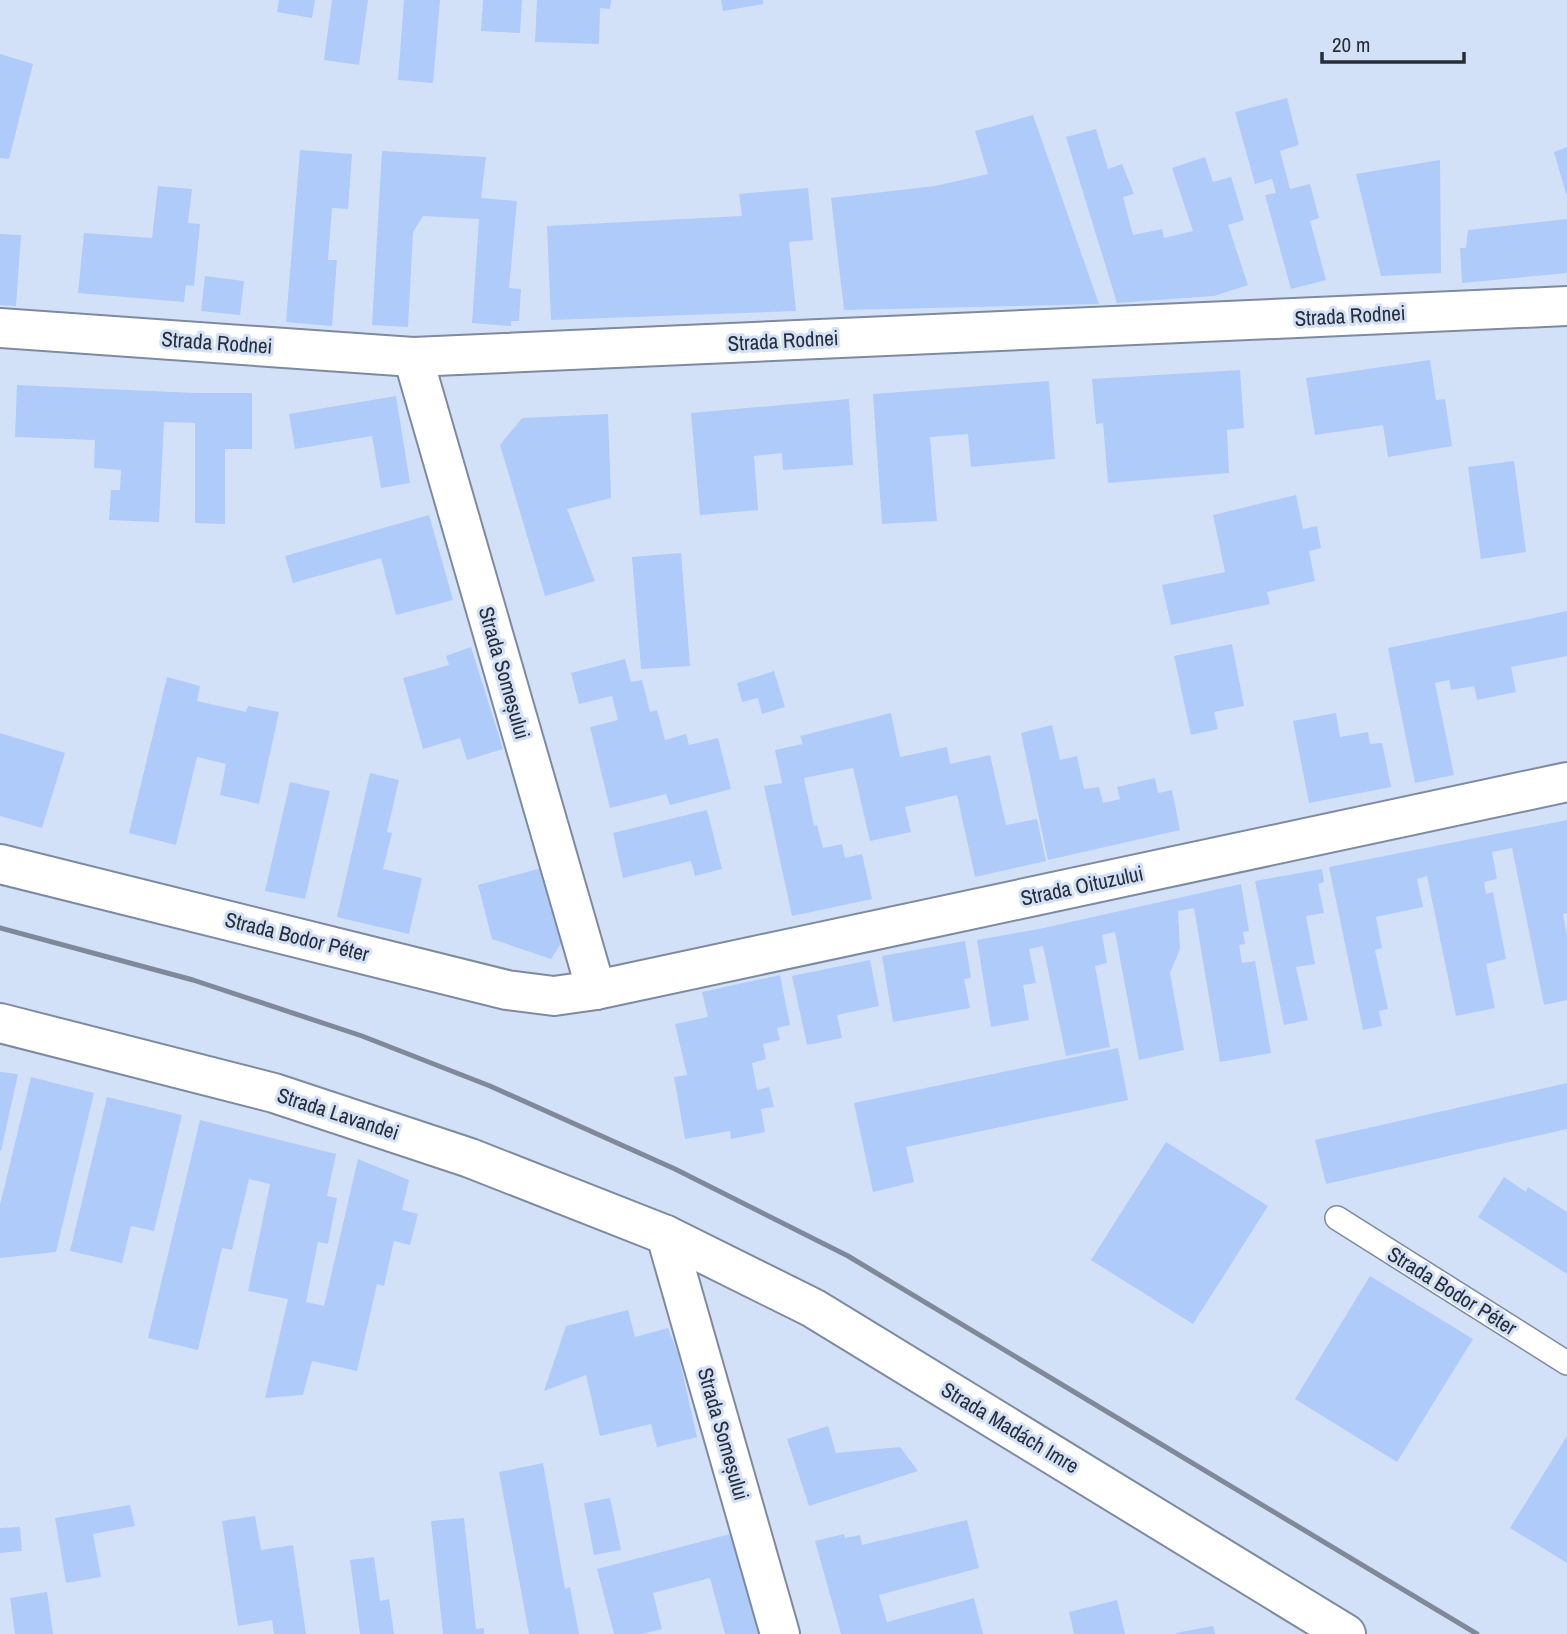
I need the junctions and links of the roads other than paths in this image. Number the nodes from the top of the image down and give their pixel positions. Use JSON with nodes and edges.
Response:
{"nodes":[{"id":1,"x":1567,"y":306,"type":"edge"},
{"id":2,"x":0,"y":328,"type":"edge"},
{"id":3,"x":413,"y":357,"type":"junction"},
{"id":4,"x":1567,"y":782,"type":"edge"},
{"id":5,"x":0,"y":864,"type":"edge"},
{"id":6,"x":596,"y":990,"type":"junction"},
{"id":7,"x":0,"y":1023,"type":"edge"},
{"id":8,"x":1337,"y":1218,"type":"dead end"},
{"id":9,"x":666,"y":1235,"type":"junction"},
{"id":10,"x":1567,"y":1363,"type":"edge"},
{"id":11,"x":780,"y":1634,"type":"edge"},
{"id":12,"x":1346,"y":1634,"type":"edge"}],
"edges":[{"from":1,"to":3,"type":"street","name":"Strada Rodnei"},
{"from":2,"to":3,"type":"street","name":"Strada Rodnei"},
{"from":3,"to":6,"type":"street","name":"Strada Someșului"},
{"from":4,"to":6,"type":"street","name":"Strada Oituzului"},
{"from":5,"to":6,"type":"street","name":"Strada Bodor Péter"},
{"from":7,"to":9,"type":"street","name":"Strada Lavandei"},
{"from":8,"to":10,"type":"lane","name":"Strada Bodor Péter"},
{"from":9,"to":11,"type":"street","name":"Strada Someșului"},
{"from":9,"to":12,"type":"street","name":"Strada Madách Imre"}]}
